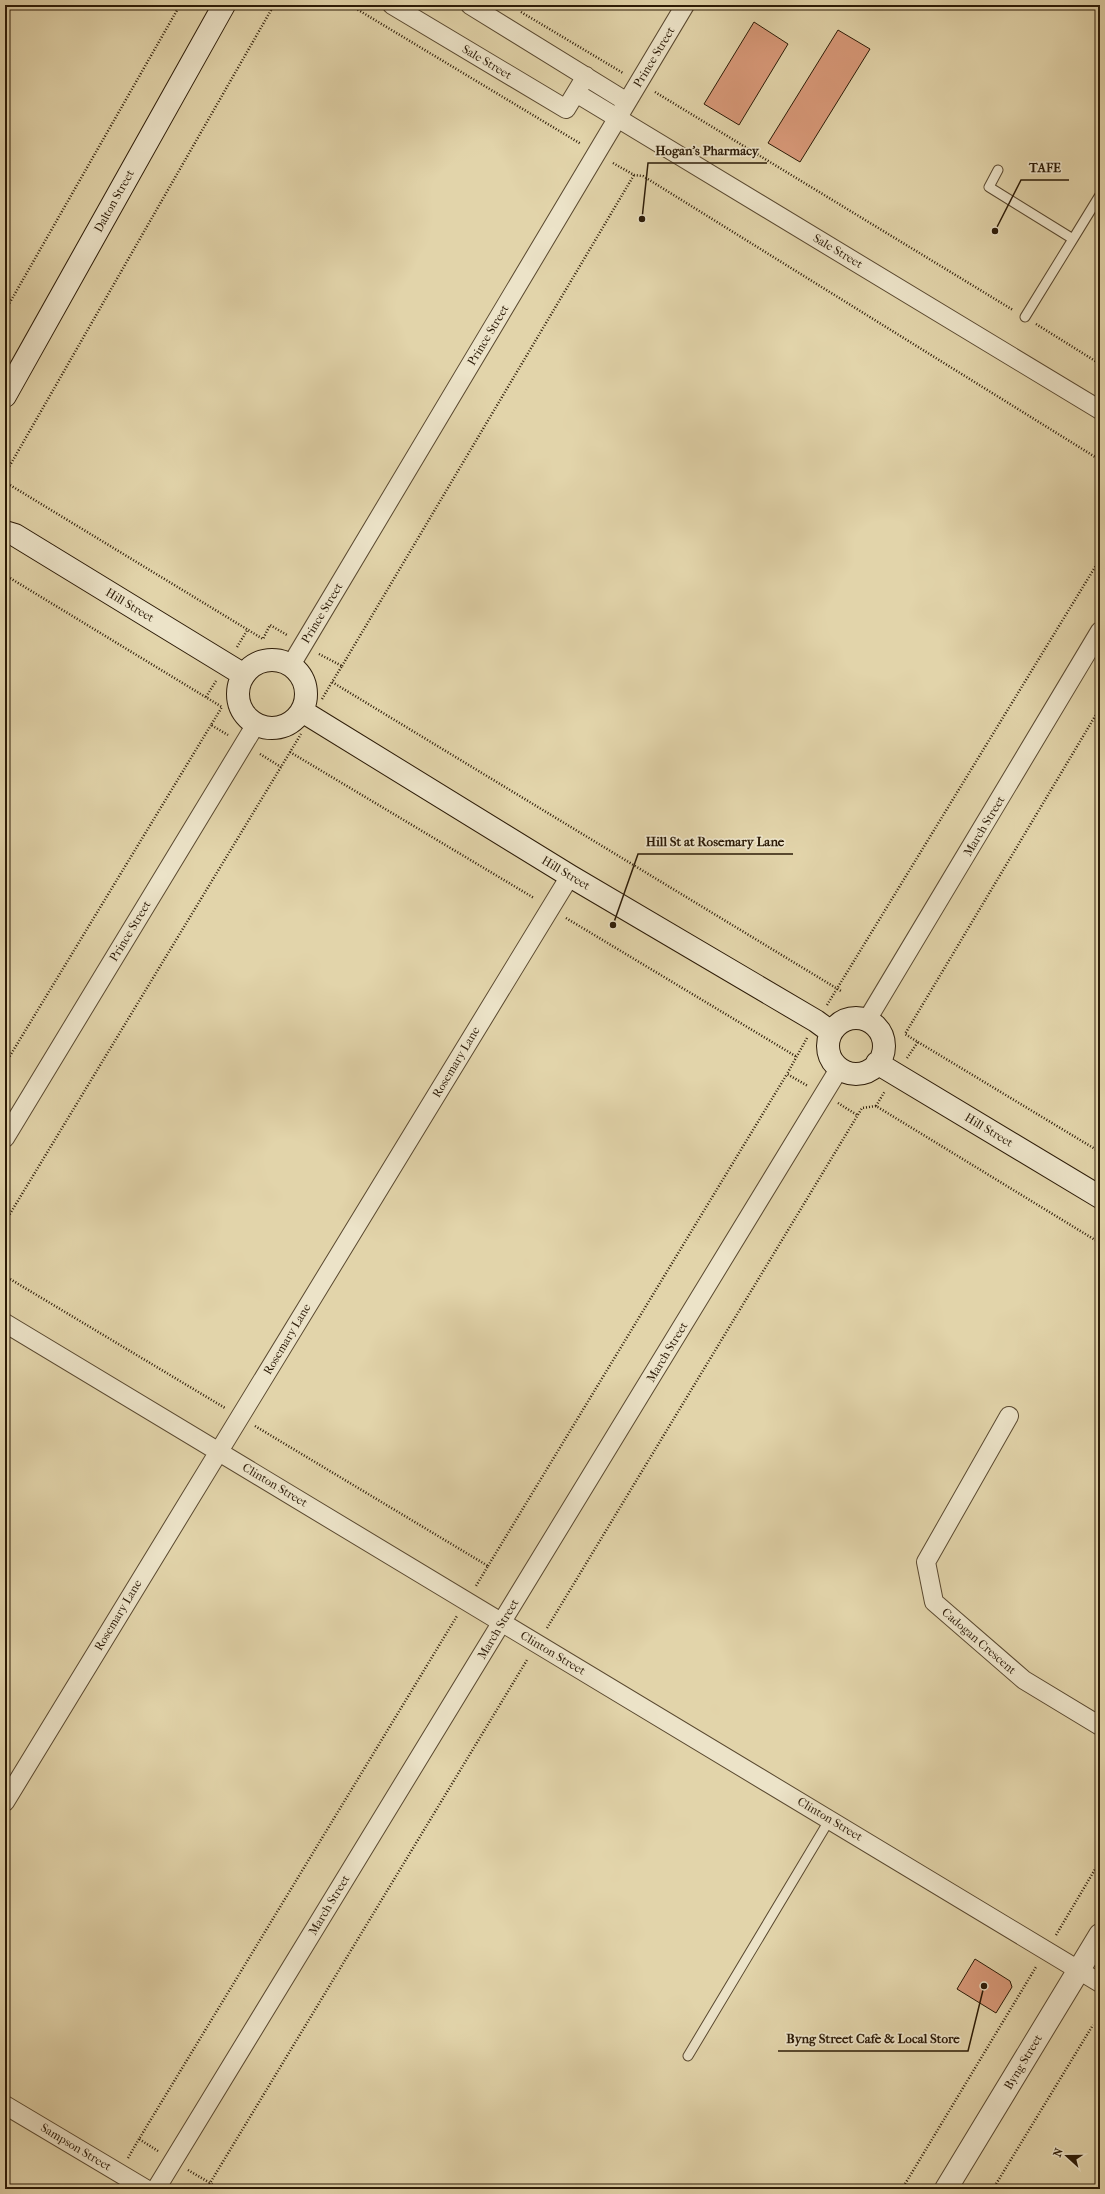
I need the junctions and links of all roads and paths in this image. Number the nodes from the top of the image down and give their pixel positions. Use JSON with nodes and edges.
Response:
{"nodes":[{"id":1,"x":180,"y":5,"type":"edge"},
{"id":2,"x":224,"y":5,"type":"edge"},
{"id":3,"x":274,"y":5,"type":"edge"},
{"id":4,"x":350,"y":5,"type":"edge"},
{"id":5,"x":392,"y":5,"type":"edge"},
{"id":6,"x":470,"y":5,"type":"edge"},
{"id":7,"x":685,"y":5,"type":"edge"},
{"id":8,"x":515,"y":9,"type":"dead end"},
{"id":9,"x":586,"y":76,"type":"junction"},
{"id":10,"x":638,"y":82,"type":"junction"},
{"id":11,"x":576,"y":93,"type":"junction"},
{"id":12,"x":627,"y":102,"type":"junction"},
{"id":13,"x":618,"y":117,"type":"junction"},
{"id":14,"x":596,"y":153,"type":"junction"},
{"id":15,"x":998,"y":170,"type":"dead end"},
{"id":16,"x":634,"y":175,"type":"junction"},
{"id":17,"x":1100,"y":195,"type":"edge"},
{"id":18,"x":1073,"y":239,"type":"junction"},
{"id":19,"x":5,"y":310,"type":"edge"},
{"id":20,"x":1025,"y":317,"type":"junction"},
{"id":21,"x":1100,"y":364,"type":"edge"},
{"id":22,"x":5,"y":396,"type":"edge"},
{"id":23,"x":1100,"y":410,"type":"edge"},
{"id":24,"x":1100,"y":460,"type":"edge"},
{"id":25,"x":5,"y":474,"type":"edge"},
{"id":26,"x":5,"y":482,"type":"edge"},
{"id":27,"x":8,"y":529,"type":"edge"},
{"id":28,"x":1100,"y":558,"type":"edge"},
{"id":29,"x":5,"y":575,"type":"edge"},
{"id":30,"x":1100,"y":631,"type":"edge"},
{"id":31,"x":303,"y":645,"type":"junction"},
{"id":32,"x":291,"y":665,"type":"junction"},
{"id":33,"x":342,"y":666,"type":"junction"},
{"id":34,"x":244,"y":674,"type":"junction"},
{"id":35,"x":332,"y":682,"type":"junction"},
{"id":36,"x":222,"y":707,"type":"dead end"},
{"id":37,"x":1100,"y":708,"type":"edge"},
{"id":38,"x":306,"y":714,"type":"junction"},
{"id":39,"x":256,"y":724,"type":"junction"},
{"id":40,"x":210,"y":725,"type":"dead end"},
{"id":41,"x":570,"y":876,"type":"junction"},
{"id":42,"x":837,"y":989,"type":"junction"},
{"id":43,"x":841,"y":991,"type":"dead end"},
{"id":44,"x":867,"y":1020,"type":"junction"},
{"id":45,"x":824,"y":1027,"type":"junction"},
{"id":46,"x":918,"y":1042,"type":"junction"},
{"id":47,"x":877,"y":1063,"type":"junction"},
{"id":48,"x":5,"y":1064,"type":"edge"},
{"id":49,"x":840,"y":1069,"type":"junction"},
{"id":50,"x":896,"y":1073,"type":"junction"},
{"id":51,"x":787,"y":1074,"type":"junction"},
{"id":52,"x":823,"y":1095,"type":"junction"},
{"id":53,"x":876,"y":1106,"type":"junction"},
{"id":54,"x":857,"y":1115,"type":"junction"},
{"id":55,"x":5,"y":1138,"type":"edge"},
{"id":56,"x":1100,"y":1152,"type":"edge"},
{"id":57,"x":1100,"y":1197,"type":"edge"},
{"id":58,"x":5,"y":1222,"type":"edge"},
{"id":59,"x":1100,"y":1243,"type":"edge"},
{"id":60,"x":5,"y":1276,"type":"edge"},
{"id":61,"x":5,"y":1323,"type":"edge"},
{"id":62,"x":239,"y":1416,"type":"junction"},
{"id":63,"x":1009,"y":1416,"type":"dead end"},
{"id":64,"x":219,"y":1450,"type":"junction"},
{"id":65,"x":488,"y":1566,"type":"junction"},
{"id":66,"x":466,"y":1601,"type":"junction"},
{"id":67,"x":502,"y":1622,"type":"junction"},
{"id":68,"x":446,"y":1635,"type":"dead end"},
{"id":69,"x":537,"y":1644,"type":"junction"},
{"id":70,"x":517,"y":1677,"type":"dead end"},
{"id":71,"x":1100,"y":1726,"type":"edge"},
{"id":72,"x":5,"y":1802,"type":"edge"},
{"id":73,"x":830,"y":1819,"type":"junction"},
{"id":74,"x":1100,"y":1861,"type":"edge"},
{"id":75,"x":1100,"y":1935,"type":"edge"},
{"id":76,"x":1047,"y":1950,"type":"junction"},
{"id":77,"x":1079,"y":1970,"type":"junction"},
{"id":78,"x":1100,"y":1983,"type":"edge"},
{"id":79,"x":1093,"y":2025,"type":"dead end"},
{"id":80,"x":688,"y":2056,"type":"dead end"},
{"id":81,"x":5,"y":2105,"type":"edge"},
{"id":82,"x":146,"y":2189,"type":"edge"},
{"id":83,"x":156,"y":2189,"type":"edge"},
{"id":84,"x":206,"y":2189,"type":"edge"},
{"id":85,"x":220,"y":2189,"type":"edge"},
{"id":86,"x":902,"y":2189,"type":"edge"},
{"id":87,"x":946,"y":2189,"type":"edge"},
{"id":88,"x":994,"y":2189,"type":"edge"}],
"edges":[{"from":1,"to":19,"type":"path"},
{"from":2,"to":22,"type":"main road","name":"Dalton Street"},
{"from":3,"to":25,"type":"path"},
{"from":4,"to":14,"type":"path"},
{"from":5,"to":11,"type":"street","name":"Sale Street"},
{"from":6,"to":9,"type":"street"},
{"from":7,"to":10,"type":"street","name":"Prince Street"},
{"from":8,"to":10,"type":"path"},
{"from":9,"to":11,"type":"street","name":"Sale Street"},
{"from":9,"to":12,"type":"street"},
{"from":10,"to":12,"type":"street","name":"Prince Street"},
{"from":10,"to":20,"type":"path"},
{"from":11,"to":13,"type":"street","name":"Sale Street"},
{"from":12,"to":13,"type":"street","name":"Prince Street"},
{"from":13,"to":14,"type":"street","name":"Prince Street"},
{"from":13,"to":23,"type":"street","name":"Sale Street"},
{"from":14,"to":16,"type":"path"},
{"from":14,"to":31,"type":"street","name":"Prince Street"},
{"from":15,"to":18,"type":"lane"},
{"from":16,"to":24,"type":"path"},
{"from":16,"to":33,"type":"path"},
{"from":17,"to":18,"type":"lane"},
{"from":18,"to":20,"type":"lane"},
{"from":20,"to":21,"type":"path"},
{"from":26,"to":31,"type":"path"},
{"from":27,"to":34,"type":"main road","name":"Hill Street"},
{"from":28,"to":42,"type":"path"},
{"from":29,"to":36,"type":"path"},
{"from":30,"to":44,"type":"street","name":"March Street"},
{"from":31,"to":32,"type":"street","name":"Prince Street"},
{"from":31,"to":33,"type":"path"},
{"from":32,"to":34,"type":"main road"},
{"from":32,"to":38,"type":"main road"},
{"from":33,"to":35,"type":"path"},
{"from":34,"to":39,"type":"main road"},
{"from":35,"to":38,"type":"path"},
{"from":35,"to":42,"type":"path"},
{"from":37,"to":46,"type":"path"},
{"from":38,"to":39,"type":"main road"},
{"from":38,"to":41,"type":"main road","name":"Hill Street"},
{"from":38,"to":58,"type":"path"},
{"from":39,"to":55,"type":"street","name":"Prince Street"},
{"from":40,"to":48,"type":"path"},
{"from":41,"to":45,"type":"main road","name":"Hill Street"},
{"from":41,"to":62,"type":"street","name":"Rosemary Lane"},
{"from":42,"to":43,"type":"path"},
{"from":42,"to":45,"type":"path"},
{"from":44,"to":45,"type":"main road"},
{"from":44,"to":47,"type":"main road"},
{"from":45,"to":49,"type":"main road"},
{"from":45,"to":51,"type":"path"},
{"from":46,"to":50,"type":"path"},
{"from":46,"to":56,"type":"path"},
{"from":47,"to":49,"type":"main road"},
{"from":47,"to":50,"type":"main road","name":"Hill Street"},
{"from":49,"to":52,"type":"street","name":"March Street"},
{"from":50,"to":53,"type":"path"},
{"from":50,"to":57,"type":"main road","name":"Hill Street"},
{"from":51,"to":52,"type":"path"},
{"from":51,"to":65,"type":"path"},
{"from":52,"to":54,"type":"path"},
{"from":52,"to":67,"type":"street","name":"March Street"},
{"from":53,"to":54,"type":"path"},
{"from":53,"to":59,"type":"path"},
{"from":54,"to":69,"type":"path"},
{"from":60,"to":62,"type":"path"},
{"from":61,"to":64,"type":"street","name":"Clinton Street"},
{"from":62,"to":64,"type":"street","name":"Rosemary Lane"},
{"from":62,"to":65,"type":"path"},
{"from":63,"to":71,"type":"street","name":"Cadogan Crescent"},
{"from":64,"to":66,"type":"street","name":"Clinton Street"},
{"from":64,"to":72,"type":"street","name":"Rosemary Lane"},
{"from":65,"to":66,"type":"path"},
{"from":66,"to":67,"type":"street","name":"Clinton Street"},
{"from":66,"to":68,"type":"path"},
{"from":67,"to":69,"type":"street","name":"Clinton Street"},
{"from":67,"to":83,"type":"street","name":"March Street"},
{"from":69,"to":70,"type":"path"},
{"from":69,"to":73,"type":"street","name":"Clinton Street"},
{"from":73,"to":76,"type":"street","name":"Clinton Street"},
{"from":73,"to":80,"type":"lane"},
{"from":74,"to":76,"type":"path"},
{"from":75,"to":77,"type":"main road","name":"Byng Street"},
{"from":76,"to":77,"type":"street","name":"Clinton Street"},
{"from":76,"to":86,"type":"path"},
{"from":77,"to":78,"type":"street","name":"Clinton Street"},
{"from":77,"to":87,"type":"main road","name":"Byng Street"},
{"from":79,"to":88,"type":"path"},
{"from":81,"to":82,"type":"street","name":"Sampson Street"},
{"from":84,"to":85,"type":"path"}]}
